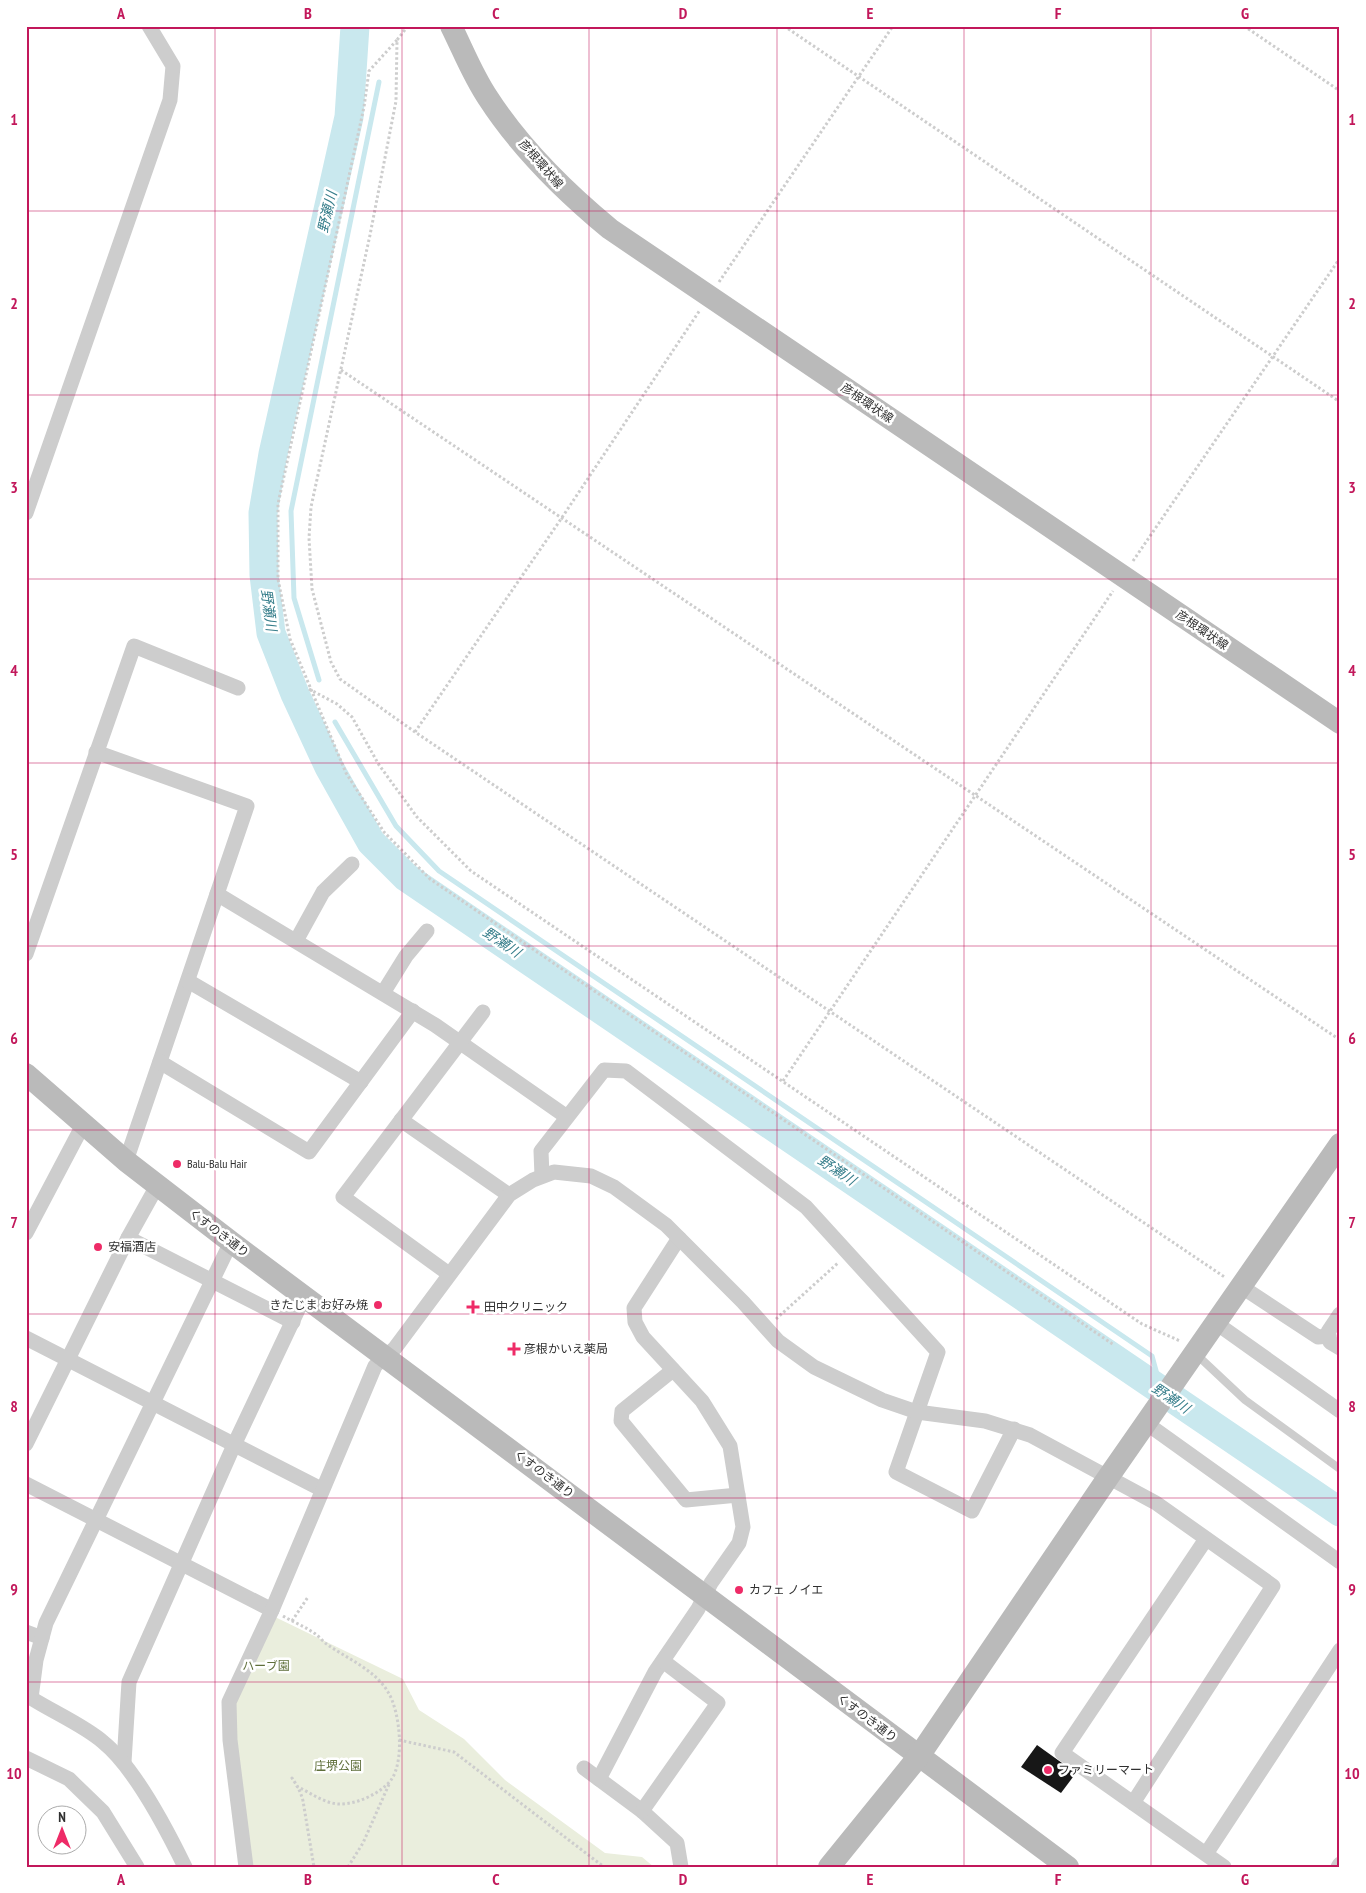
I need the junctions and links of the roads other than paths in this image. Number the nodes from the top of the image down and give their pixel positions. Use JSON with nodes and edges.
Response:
{"nodes":[{"id":1,"x":149,"y":26,"type":"edge"},
{"id":2,"x":452,"y":26,"type":"edge"},
{"id":3,"x":26,"y":513,"type":"edge"},
{"id":4,"x":238,"y":688,"type":"dead end"},
{"id":5,"x":1340,"y":723,"type":"edge"},
{"id":6,"x":96,"y":752,"type":"junction"},
{"id":7,"x":352,"y":864,"type":"dead end"},
{"id":8,"x":218,"y":894,"type":"junction"},
{"id":9,"x":427,"y":931,"type":"dead end"},
{"id":10,"x":296,"y":941,"type":"junction"},
{"id":11,"x":26,"y":954,"type":"edge"},
{"id":12,"x":188,"y":981,"type":"junction"},
{"id":13,"x":383,"y":994,"type":"junction"},
{"id":14,"x":413,"y":1011,"type":"junction"},
{"id":15,"x":483,"y":1012,"type":"dead end"},
{"id":16,"x":460,"y":1042,"type":"junction"},
{"id":17,"x":160,"y":1062,"type":"junction"},
{"id":18,"x":26,"y":1074,"type":"edge"},
{"id":19,"x":361,"y":1082,"type":"junction"},
{"id":20,"x":567,"y":1117,"type":"junction"},
{"id":21,"x":401,"y":1120,"type":"junction"},
{"id":22,"x":83,"y":1125,"type":"junction"},
{"id":23,"x":1339,"y":1146,"type":"edge"},
{"id":24,"x":126,"y":1161,"type":"junction"},
{"id":25,"x":542,"y":1176,"type":"junction"},
{"id":26,"x":157,"y":1186,"type":"junction"},
{"id":27,"x":509,"y":1195,"type":"junction"},
{"id":28,"x":26,"y":1233,"type":"edge"},
{"id":29,"x":128,"y":1238,"type":"junction"},
{"id":30,"x":679,"y":1238,"type":"junction"},
{"id":31,"x":231,"y":1242,"type":"junction"},
{"id":32,"x":450,"y":1274,"type":"junction"},
{"id":33,"x":212,"y":1279,"type":"junction"},
{"id":34,"x":1242,"y":1286,"type":"junction"},
{"id":35,"x":304,"y":1298,"type":"junction"},
{"id":36,"x":1340,"y":1314,"type":"edge"},
{"id":37,"x":293,"y":1322,"type":"junction"},
{"id":38,"x":1216,"y":1323,"type":"junction"},
{"id":39,"x":1329,"y":1336,"type":"junction"},
{"id":40,"x":26,"y":1338,"type":"edge"},
{"id":41,"x":1340,"y":1348,"type":"edge"},
{"id":42,"x":1193,"y":1355,"type":"junction"},
{"id":43,"x":386,"y":1356,"type":"junction"},
{"id":44,"x":68,"y":1360,"type":"junction"},
{"id":45,"x":673,"y":1370,"type":"junction"},
{"id":46,"x":152,"y":1402,"type":"junction"},
{"id":47,"x":1340,"y":1411,"type":"edge"},
{"id":48,"x":917,"y":1412,"type":"junction"},
{"id":49,"x":1150,"y":1417,"type":"junction"},
{"id":50,"x":1014,"y":1429,"type":"junction"},
{"id":51,"x":26,"y":1444,"type":"edge"},
{"id":52,"x":234,"y":1444,"type":"junction"},
{"id":53,"x":1340,"y":1469,"type":"edge"},
{"id":54,"x":1109,"y":1476,"type":"junction"},
{"id":55,"x":26,"y":1484,"type":"edge"},
{"id":56,"x":321,"y":1489,"type":"junction"},
{"id":57,"x":738,"y":1496,"type":"junction"},
{"id":58,"x":96,"y":1519,"type":"junction"},
{"id":59,"x":1206,"y":1539,"type":"junction"},
{"id":60,"x":1340,"y":1562,"type":"edge"},
{"id":61,"x":182,"y":1564,"type":"junction"},
{"id":62,"x":705,"y":1596,"type":"junction"},
{"id":63,"x":272,"y":1610,"type":"junction"},
{"id":64,"x":26,"y":1632,"type":"edge"},
{"id":65,"x":42,"y":1638,"type":"junction"},
{"id":66,"x":1340,"y":1650,"type":"edge"},
{"id":67,"x":663,"y":1661,"type":"junction"},
{"id":68,"x":919,"y":1756,"type":"junction"},
{"id":69,"x":26,"y":1758,"type":"edge"},
{"id":70,"x":124,"y":1762,"type":"junction"},
{"id":71,"x":584,"y":1768,"type":"dead end"},
{"id":72,"x":599,"y":1779,"type":"junction"},
{"id":73,"x":1133,"y":1803,"type":"junction"},
{"id":74,"x":642,"y":1811,"type":"junction"},
{"id":75,"x":1206,"y":1854,"type":"junction"},
{"id":76,"x":137,"y":1867,"type":"edge"},
{"id":77,"x":185,"y":1867,"type":"edge"},
{"id":78,"x":246,"y":1867,"type":"edge"},
{"id":79,"x":681,"y":1867,"type":"edge"},
{"id":80,"x":829,"y":1867,"type":"edge"},
{"id":81,"x":1068,"y":1867,"type":"edge"},
{"id":82,"x":1224,"y":1867,"type":"edge"}],
"edges":[{"from":1,"to":3,"type":"street"},
{"from":2,"to":5,"type":"street","name":"彦根環状線"},
{"from":4,"to":6,"type":"street"},
{"from":6,"to":8,"type":"street"},
{"from":6,"to":11,"type":"street"},
{"from":7,"to":10,"type":"street"},
{"from":8,"to":10,"type":"street"},
{"from":8,"to":12,"type":"street"},
{"from":9,"to":13,"type":"street"},
{"from":10,"to":13,"type":"street"},
{"from":12,"to":17,"type":"street"},
{"from":12,"to":19,"type":"street"},
{"from":13,"to":14,"type":"street"},
{"from":14,"to":16,"type":"street"},
{"from":14,"to":19,"type":"street"},
{"from":15,"to":16,"type":"street"},
{"from":16,"to":20,"type":"street"},
{"from":16,"to":21,"type":"street"},
{"from":17,"to":19,"type":"street"},
{"from":17,"to":24,"type":"street"},
{"from":18,"to":22,"type":"street","name":"くすのき通り"},
{"from":20,"to":25,"type":"street"},
{"from":20,"to":48,"type":"street"},
{"from":21,"to":27,"type":"street"},
{"from":21,"to":32,"type":"street"},
{"from":22,"to":24,"type":"street","name":"くすのき通り"},
{"from":22,"to":28,"type":"street"},
{"from":23,"to":34,"type":"street"},
{"from":24,"to":26,"type":"street","name":"くすのき通り"},
{"from":25,"to":27,"type":"street"},
{"from":25,"to":30,"type":"street"},
{"from":26,"to":29,"type":"street"},
{"from":26,"to":31,"type":"street","name":"くすのき通り"},
{"from":27,"to":32,"type":"street"},
{"from":29,"to":33,"type":"street"},
{"from":29,"to":44,"type":"street"},
{"from":30,"to":45,"type":"street"},
{"from":30,"to":48,"type":"street"},
{"from":31,"to":33,"type":"street"},
{"from":31,"to":35,"type":"street","name":"くすのき通り"},
{"from":32,"to":43,"type":"street"},
{"from":33,"to":37,"type":"street"},
{"from":33,"to":46,"type":"street"},
{"from":34,"to":38,"type":"street"},
{"from":34,"to":39,"type":"street"},
{"from":35,"to":37,"type":"street"},
{"from":35,"to":43,"type":"street","name":"くすのき通り"},
{"from":36,"to":39,"type":"street"},
{"from":37,"to":52,"type":"street"},
{"from":38,"to":42,"type":"street"},
{"from":38,"to":47,"type":"street"},
{"from":39,"to":41,"type":"street"},
{"from":40,"to":44,"type":"street"},
{"from":42,"to":49,"type":"street"},
{"from":42,"to":53,"type":"lane"},
{"from":43,"to":56,"type":"street"},
{"from":43,"to":62,"type":"street","name":"くすのき通り"},
{"from":44,"to":46,"type":"street"},
{"from":44,"to":51,"type":"street"},
{"from":45,"to":57,"type":"street"},
{"from":45,"to":57,"type":"street"},
{"from":46,"to":52,"type":"street"},
{"from":46,"to":58,"type":"street"},
{"from":48,"to":50,"type":"street"},
{"from":48,"to":50,"type":"street"},
{"from":49,"to":54,"type":"street"},
{"from":49,"to":60,"type":"street"},
{"from":50,"to":54,"type":"street"},
{"from":52,"to":56,"type":"street"},
{"from":52,"to":61,"type":"street"},
{"from":54,"to":59,"type":"street"},
{"from":54,"to":68,"type":"street"},
{"from":55,"to":58,"type":"street"},
{"from":56,"to":63,"type":"street"},
{"from":57,"to":62,"type":"street"},
{"from":58,"to":61,"type":"street"},
{"from":58,"to":65,"type":"street"},
{"from":59,"to":73,"type":"street"},
{"from":59,"to":73,"type":"street"},
{"from":61,"to":63,"type":"street"},
{"from":61,"to":70,"type":"street"},
{"from":62,"to":67,"type":"street"},
{"from":62,"to":68,"type":"street","name":"くすのき通り"},
{"from":63,"to":78,"type":"street"},
{"from":64,"to":65,"type":"street"},
{"from":65,"to":70,"type":"street"},
{"from":66,"to":75,"type":"street"},
{"from":67,"to":72,"type":"street"},
{"from":67,"to":74,"type":"street"},
{"from":68,"to":80,"type":"street"},
{"from":68,"to":81,"type":"street","name":"くすのき通り"},
{"from":69,"to":76,"type":"street"},
{"from":70,"to":77,"type":"street"},
{"from":71,"to":72,"type":"street"},
{"from":72,"to":74,"type":"street"},
{"from":73,"to":75,"type":"street"},
{"from":74,"to":79,"type":"street"},
{"from":75,"to":82,"type":"street"}]}
